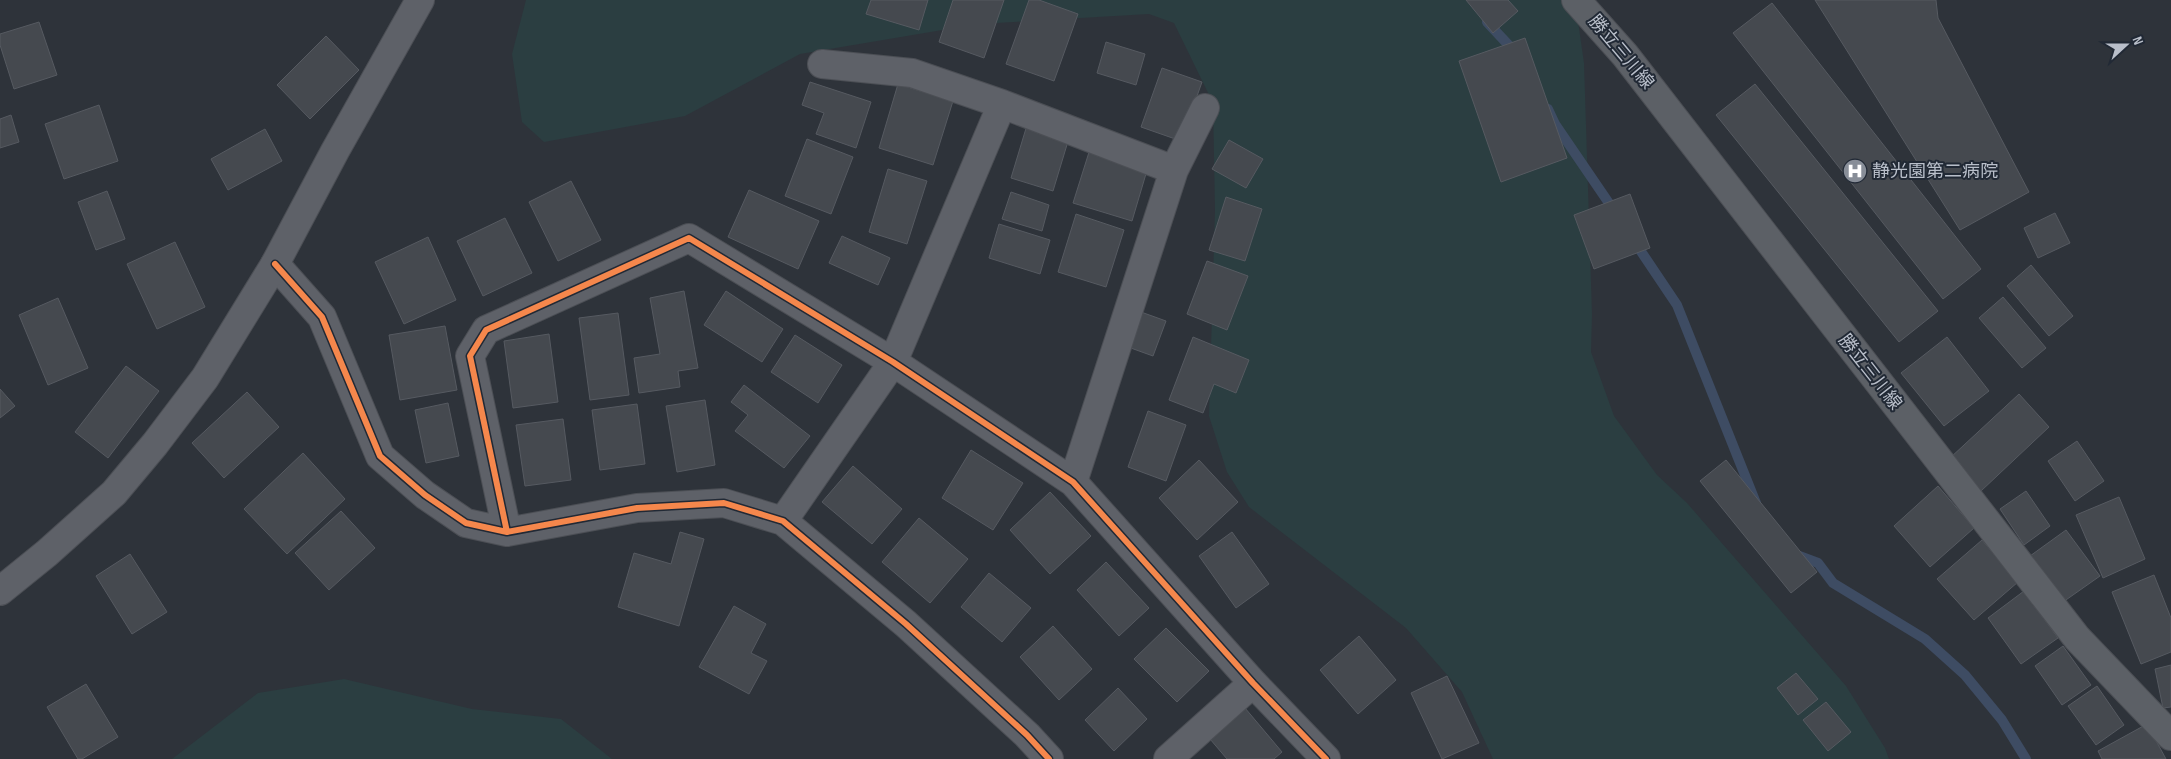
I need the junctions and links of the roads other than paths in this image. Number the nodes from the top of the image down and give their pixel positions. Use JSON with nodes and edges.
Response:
{"nodes":[{"id":1,"x":420,"y":0,"type":"edge"},
{"id":2,"x":1576,"y":0,"type":"edge"},
{"id":3,"x":822,"y":64,"type":"dead end"},
{"id":4,"x":1002,"y":104,"type":"junction"},
{"id":5,"x":1205,"y":108,"type":"dead end"},
{"id":6,"x":1174,"y":170,"type":"junction"},
{"id":7,"x":276,"y":264,"type":"junction"},
{"id":8,"x":894,"y":362,"type":"junction"},
{"id":9,"x":1073,"y":482,"type":"junction"},
{"id":10,"x":783,"y":521,"type":"junction"},
{"id":11,"x":507,"y":532,"type":"junction"},
{"id":12,"x":0,"y":591,"type":"edge"},
{"id":13,"x":1253,"y":683,"type":"junction"},
{"id":14,"x":2171,"y":736,"type":"edge"},
{"id":15,"x":1049,"y":759,"type":"edge"},
{"id":16,"x":1168,"y":759,"type":"edge"},
{"id":17,"x":1326,"y":759,"type":"edge"}],
"edges":[{"from":1,"to":7,"type":"street"},
{"from":2,"to":14,"type":"main road","name":"勝立三川線"},
{"from":3,"to":4,"type":"street"},
{"from":4,"to":6,"type":"street"},
{"from":4,"to":8,"type":"street"},
{"from":5,"to":6,"type":"street"},
{"from":6,"to":9,"type":"street"},
{"from":7,"to":11,"type":"street"},
{"from":7,"to":12,"type":"street"},
{"from":8,"to":9,"type":"street"},
{"from":8,"to":10,"type":"street"},
{"from":8,"to":11,"type":"street"},
{"from":9,"to":13,"type":"street"},
{"from":10,"to":11,"type":"street"},
{"from":10,"to":15,"type":"street"},
{"from":13,"to":16,"type":"street"},
{"from":13,"to":17,"type":"street"}]}
